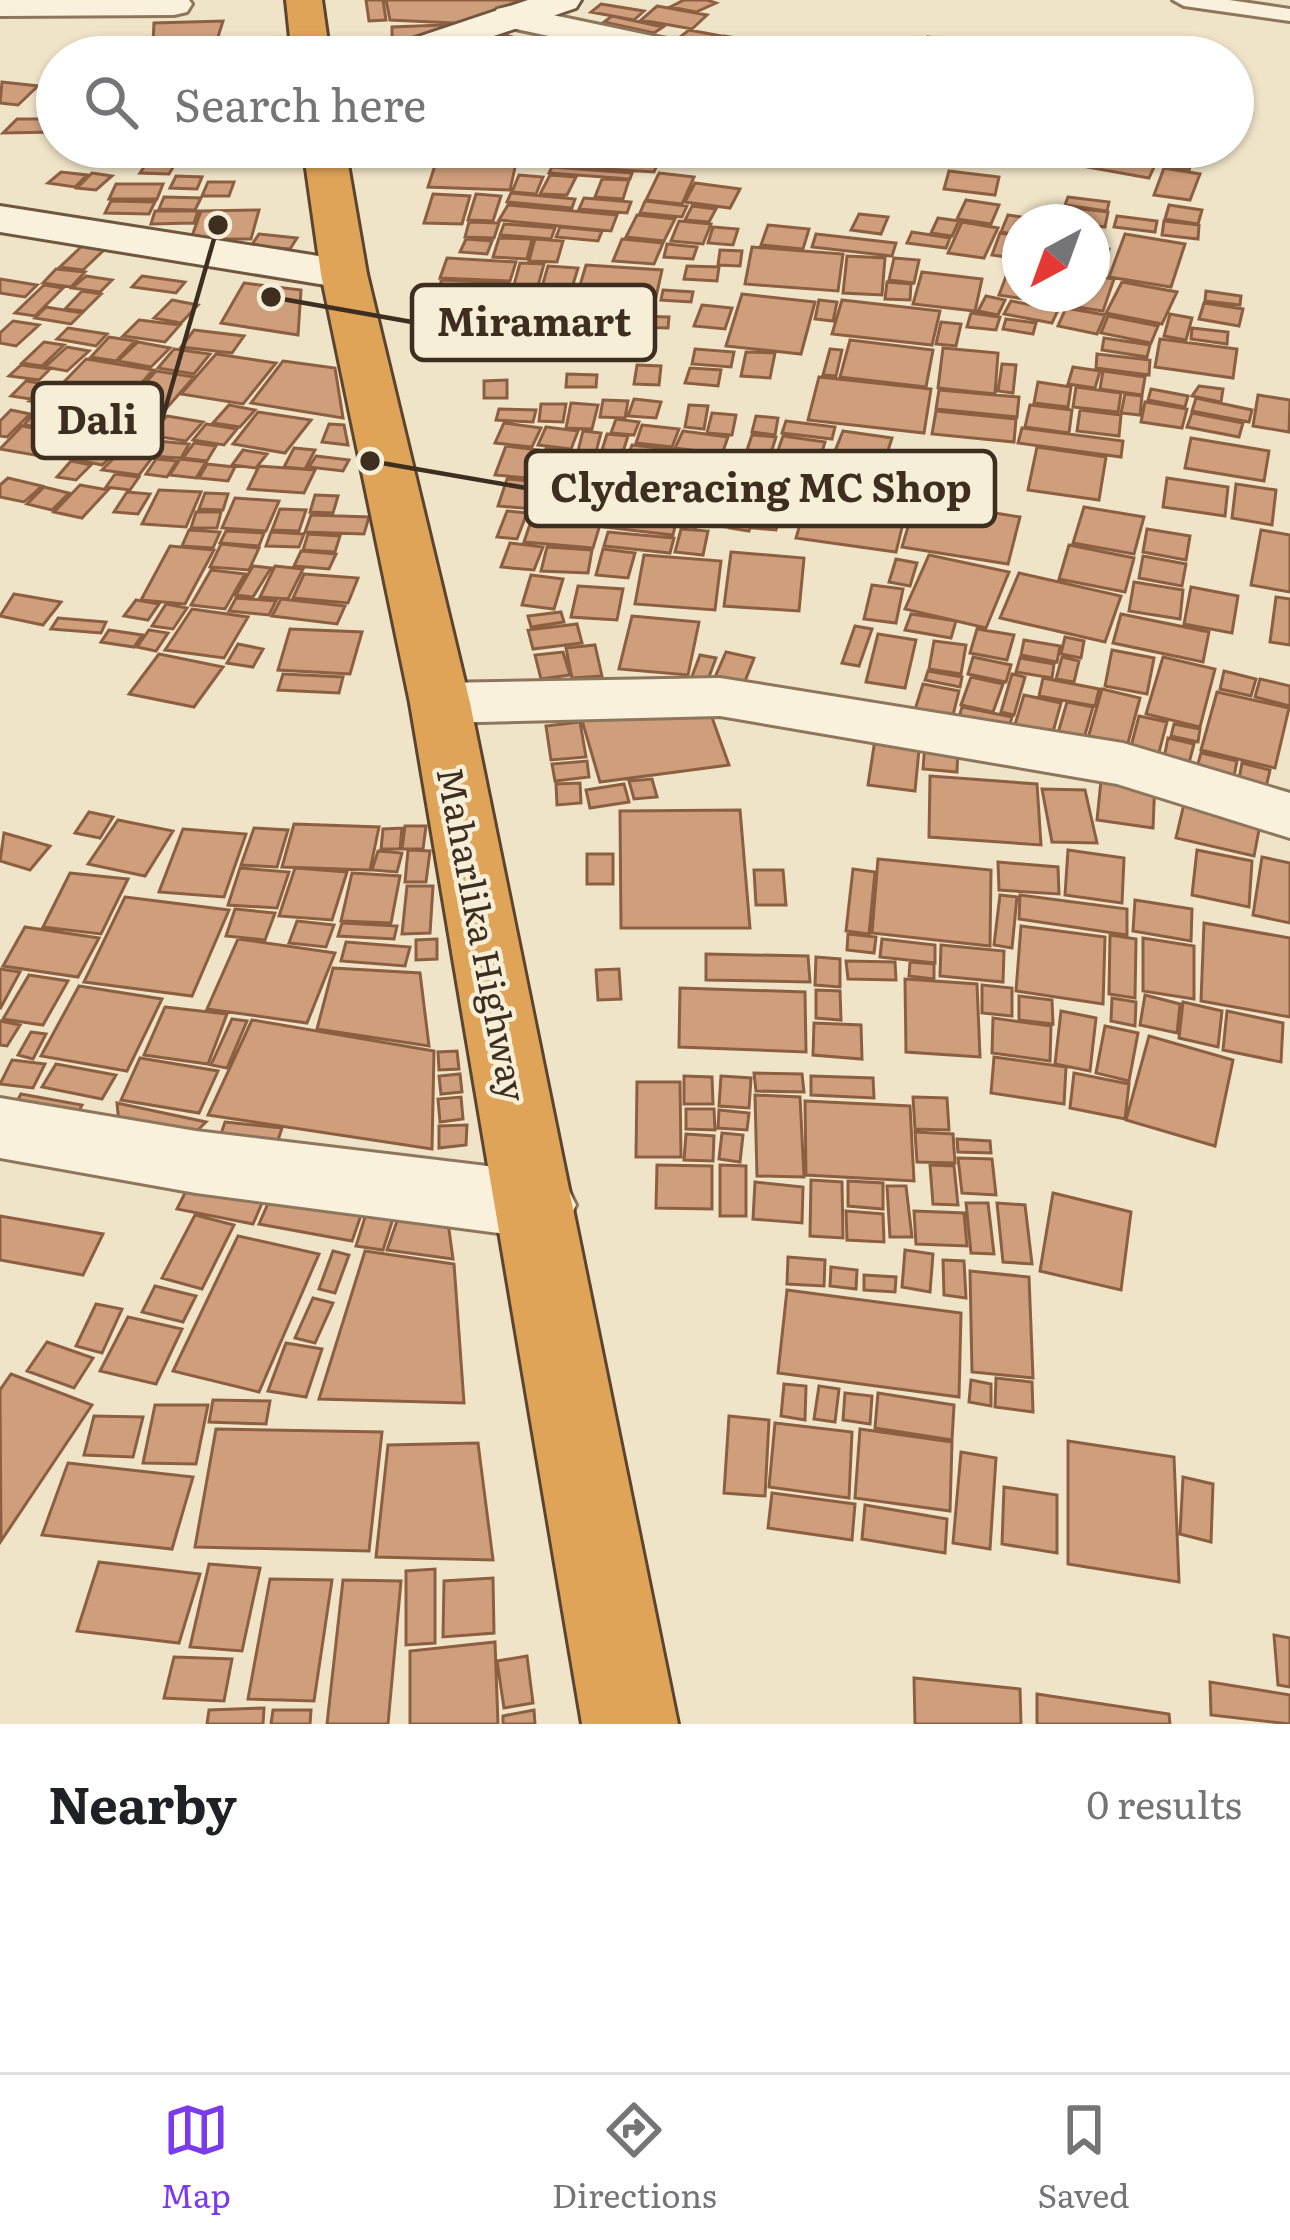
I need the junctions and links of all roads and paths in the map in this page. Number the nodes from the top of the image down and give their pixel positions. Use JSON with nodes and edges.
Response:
{"nodes":[{"id":1,"x":304,"y":0,"type":"edge"},
{"id":2,"x":562,"y":0,"type":"edge"},
{"id":3,"x":1184,"y":0,"type":"edge"},
{"id":4,"x":174,"y":4,"type":"dead end"},
{"id":5,"x":0,"y":5,"type":"edge"},
{"id":6,"x":1290,"y":15,"type":"edge"},
{"id":7,"x":510,"y":16,"type":"junction"},
{"id":8,"x":308,"y":36,"type":"edge"},
{"id":9,"x":454,"y":36,"type":"edge"},
{"id":10,"x":603,"y":36,"type":"edge"},
{"id":11,"x":327,"y":168,"type":"edge"},
{"id":12,"x":0,"y":219,"type":"edge"},
{"id":13,"x":344,"y":274,"type":"junction"},
{"id":14,"x":440,"y":703,"type":"junction"},
{"id":15,"x":1290,"y":816,"type":"edge"},
{"id":16,"x":0,"y":1128,"type":"edge"},
{"id":17,"x":537,"y":1205,"type":"junction"},
{"id":18,"x":630,"y":1724,"type":"edge"}],
"edges":[{"from":1,"to":8,"type":"highway"},
{"from":2,"to":7,"type":"street"},
{"from":3,"to":6,"type":"lane"},
{"from":4,"to":5,"type":"street"},
{"from":7,"to":9,"type":"street"},
{"from":7,"to":10,"type":"street"},
{"from":11,"to":13,"type":"highway","name":"Maharlika Highway"},
{"from":12,"to":13,"type":"street"},
{"from":13,"to":14,"type":"highway","name":"Maharlika Highway"},
{"from":14,"to":15,"type":"street"},
{"from":14,"to":17,"type":"highway","name":"Maharlika Highway"},
{"from":16,"to":17,"type":"street"},
{"from":17,"to":18,"type":"highway","name":"Maharlika Highway"}]}
